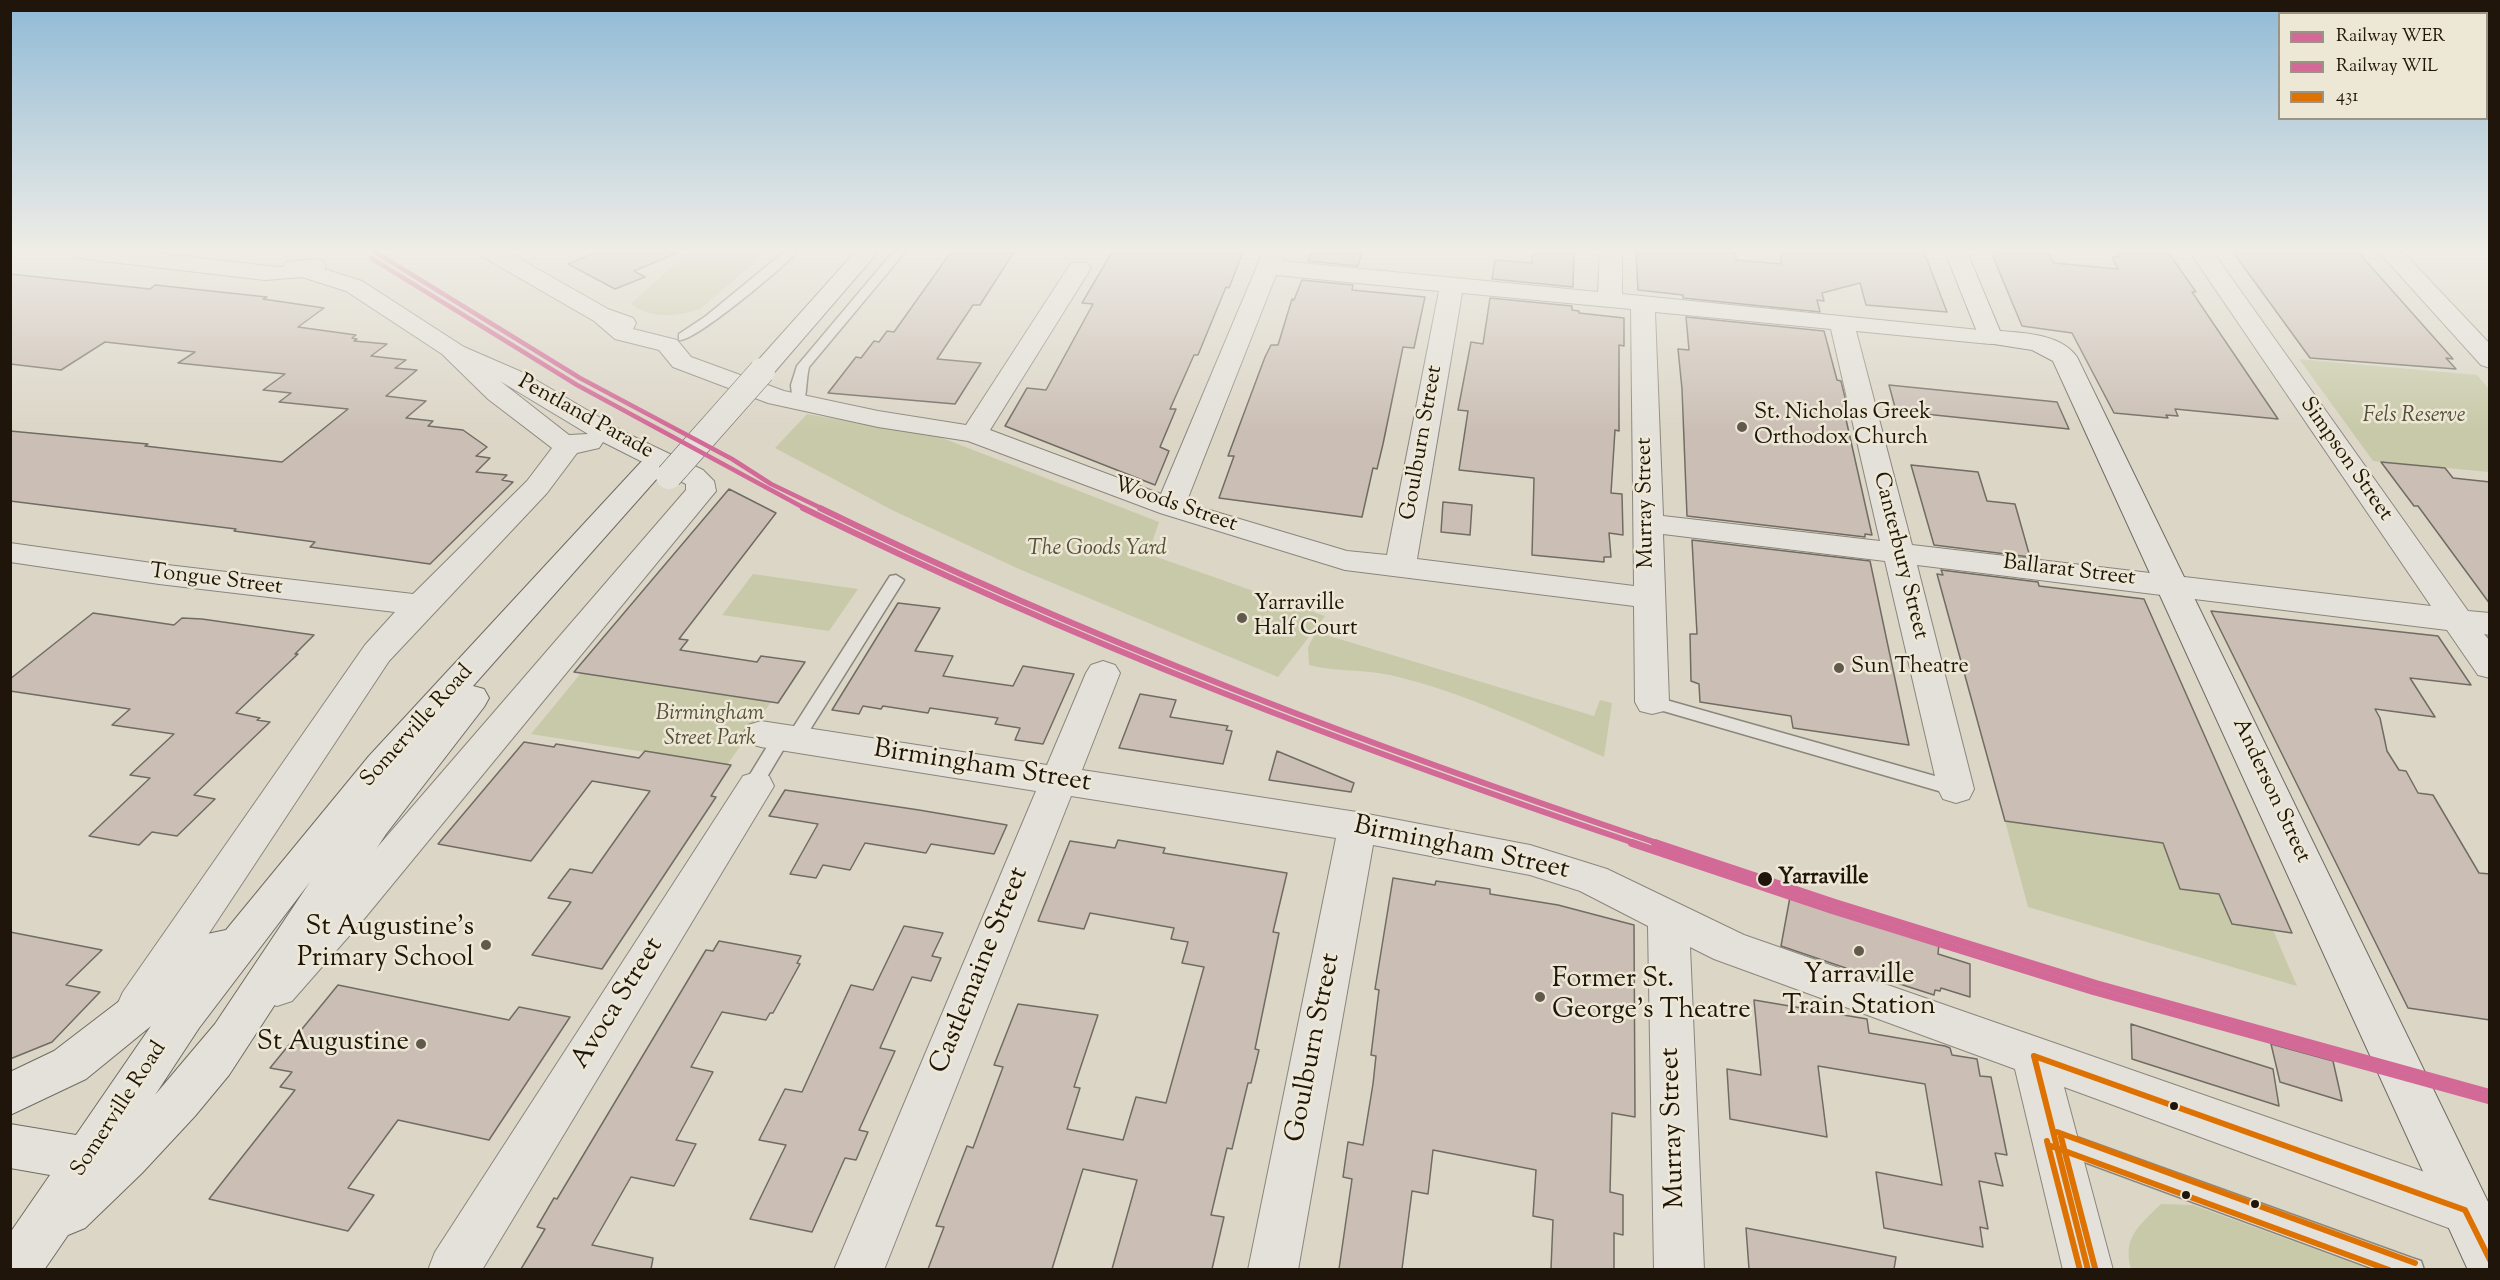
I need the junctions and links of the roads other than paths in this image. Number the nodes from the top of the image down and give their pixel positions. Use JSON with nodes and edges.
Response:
{"nodes":[{"id":1,"x":393,"y":312,"type":"edge"},
{"id":2,"x":595,"y":312,"type":"edge"},
{"id":3,"x":719,"y":312,"type":"edge"},
{"id":4,"x":799,"y":312,"type":"edge"},
{"id":5,"x":809,"y":312,"type":"edge"},
{"id":6,"x":849,"y":312,"type":"edge"},
{"id":7,"x":1051,"y":312,"type":"edge"},
{"id":8,"x":1250,"y":312,"type":"edge"},
{"id":9,"x":1447,"y":312,"type":"edge"},
{"id":10,"x":1643,"y":312,"type":"edge"},
{"id":11,"x":1730,"y":312,"type":"edge"},
{"id":12,"x":1980,"y":312,"type":"edge"},
{"id":13,"x":2243,"y":312,"type":"edge"},
{"id":14,"x":2445,"y":312,"type":"edge"},
{"id":15,"x":1842,"y":323,"type":"junction"},
{"id":16,"x":1990,"y":337,"type":"junction"},
{"id":17,"x":676,"y":341,"type":"junction"},
{"id":18,"x":456,"y":353,"type":"junction"},
{"id":19,"x":2490,"y":360,"type":"edge"},
{"id":20,"x":753,"y":369,"type":"junction"},
{"id":21,"x":798,"y":403,"type":"junction"},
{"id":22,"x":607,"y":433,"type":"junction"},
{"id":23,"x":974,"y":434,"type":"junction"},
{"id":24,"x":569,"y":444,"type":"junction"},
{"id":25,"x":673,"y":480,"type":"junction"},
{"id":26,"x":1170,"y":507,"type":"junction"},
{"id":27,"x":1648,"y":523,"type":"junction"},
{"id":28,"x":10,"y":552,"type":"edge"},
{"id":29,"x":1898,"y":552,"type":"junction"},
{"id":30,"x":1400,"y":567,"type":"junction"},
{"id":31,"x":896,"y":580,"type":"dead end"},
{"id":32,"x":2173,"y":586,"type":"junction"},
{"id":33,"x":1649,"y":598,"type":"junction"},
{"id":34,"x":421,"y":605,"type":"junction"},
{"id":35,"x":2457,"y":620,"type":"junction"},
{"id":36,"x":2490,"y":624,"type":"edge"},
{"id":37,"x":2490,"y":667,"type":"edge"},
{"id":38,"x":1103,"y":673,"type":"dead end"},
{"id":39,"x":1652,"y":702,"type":"joint"},
{"id":40,"x":779,"y":737,"type":"junction"},
{"id":41,"x":1059,"y":780,"type":"junction"},
{"id":42,"x":756,"y":786,"type":"joint"},
{"id":43,"x":1956,"y":789,"type":"joint"},
{"id":44,"x":1357,"y":827,"type":"junction"},
{"id":45,"x":270,"y":904,"type":"junction"},
{"id":46,"x":1668,"y":915,"type":"junction"},
{"id":47,"x":127,"y":1019,"type":"junction"},
{"id":48,"x":2034,"y":1056,"type":"junction"},
{"id":49,"x":10,"y":1094,"type":"edge"},
{"id":50,"x":2054,"y":1139,"type":"junction"},
{"id":51,"x":10,"y":1146,"type":"edge"},
{"id":52,"x":103,"y":1162,"type":"junction"},
{"id":53,"x":2465,"y":1210,"type":"junction"},
{"id":54,"x":25,"y":1255,"type":"edge"},
{"id":55,"x":2490,"y":1261,"type":"edge"},
{"id":56,"x":453,"y":1269,"type":"edge"},
{"id":57,"x":860,"y":1269,"type":"edge"},
{"id":58,"x":1274,"y":1269,"type":"edge"},
{"id":59,"x":1679,"y":1269,"type":"edge"},
{"id":60,"x":2088,"y":1269,"type":"edge"},
{"id":61,"x":2412,"y":1269,"type":"edge"}],
"edges":[{"from":1,"to":18,"type":"street","name":"Pentland Parade"},
{"from":2,"to":17,"type":"street"},
{"from":3,"to":17,"type":"lane"},
{"from":4,"to":20,"type":"street","name":"Somerville Road"},
{"from":5,"to":20,"type":"street","name":"Somerville Road"},
{"from":6,"to":21,"type":"lane"},
{"from":7,"to":23,"type":"street"},
{"from":8,"to":26,"type":"street"},
{"from":9,"to":30,"type":"street","name":"Goulburn Street"},
{"from":10,"to":27,"type":"street","name":"Murray Street"},
{"from":11,"to":15,"type":"street","name":"Anderson Street"},
{"from":12,"to":16,"type":"street"},
{"from":13,"to":35,"type":"street","name":"Simpson Street"},
{"from":14,"to":19,"type":"street"},
{"from":15,"to":16,"type":"street","name":"Anderson Street"},
{"from":15,"to":29,"type":"street","name":"Canterbury Street"},
{"from":16,"to":32,"type":"street","name":"Anderson Street"},
{"from":17,"to":21,"type":"street","name":"Woods Street"},
{"from":18,"to":22,"type":"street","name":"Pentland Parade"},
{"from":18,"to":24,"type":"street","name":"Pentland Parade"},
{"from":20,"to":25,"type":"street","name":"Somerville Road","bridge":true},
{"from":21,"to":23,"type":"street","name":"Woods Street"},
{"from":22,"to":24,"type":"street"},
{"from":22,"to":25,"type":"street","name":"Pentland Parade"},
{"from":23,"to":26,"type":"street","name":"Woods Street"},
{"from":24,"to":34,"type":"street","name":"Somerville Road"},
{"from":25,"to":45,"type":"street","name":"Somerville Road"},
{"from":25,"to":52,"type":"street","name":"Somerville Road"},
{"from":26,"to":30,"type":"street","name":"Woods Street"},
{"from":27,"to":29,"type":"street","name":"Ballarat Street"},
{"from":27,"to":33,"type":"street","name":"Murray Street"},
{"from":28,"to":34,"type":"street","name":"Tongue Street"},
{"from":29,"to":32,"type":"street","name":"Ballarat Street"},
{"from":29,"to":43,"type":"street","name":"Canterbury Street"},
{"from":30,"to":33,"type":"street","name":"Woods Street"},
{"from":31,"to":40,"type":"lane","name":"Avoca Street"},
{"from":32,"to":35,"type":"street","name":"Ballarat Street"},
{"from":32,"to":53,"type":"street","name":"Anderson Street"},
{"from":33,"to":39,"type":"street","name":"Murray Street"},
{"from":34,"to":47,"type":"street","name":"Somerville Road"},
{"from":35,"to":36,"type":"street","name":"Ballarat Street"},
{"from":35,"to":37,"type":"street","name":"Simpson Street"},
{"from":38,"to":41,"type":"street","name":"Castlemaine Street"},
{"from":39,"to":43,"type":"lane"},
{"from":40,"to":41,"type":"street","name":"Birmingham Street"},
{"from":40,"to":42,"type":"lane","name":"Avoca Street"},
{"from":41,"to":44,"type":"street","name":"Birmingham Street"},
{"from":41,"to":57,"type":"street","name":"Castlemaine Street"},
{"from":42,"to":56,"type":"street","name":"Avoca Street"},
{"from":44,"to":46,"type":"street","name":"Birmingham Street"},
{"from":44,"to":58,"type":"street","name":"Goulburn Street"},
{"from":45,"to":47,"type":"street"},
{"from":45,"to":52,"type":"street","name":"Somerville Road"},
{"from":46,"to":48,"type":"street","name":"Birmingham Street"},
{"from":46,"to":59,"type":"street","name":"Murray Street"},
{"from":47,"to":49,"type":"street"},
{"from":48,"to":50,"type":"street"},
{"from":48,"to":53,"type":"street","name":"Birmingham Street"},
{"from":50,"to":60,"type":"street"},
{"from":50,"to":61,"type":"lane"},
{"from":51,"to":52,"type":"street"},
{"from":52,"to":54,"type":"street","name":"Somerville Road"},
{"from":53,"to":55,"type":"street","name":"Anderson Street"}]}
